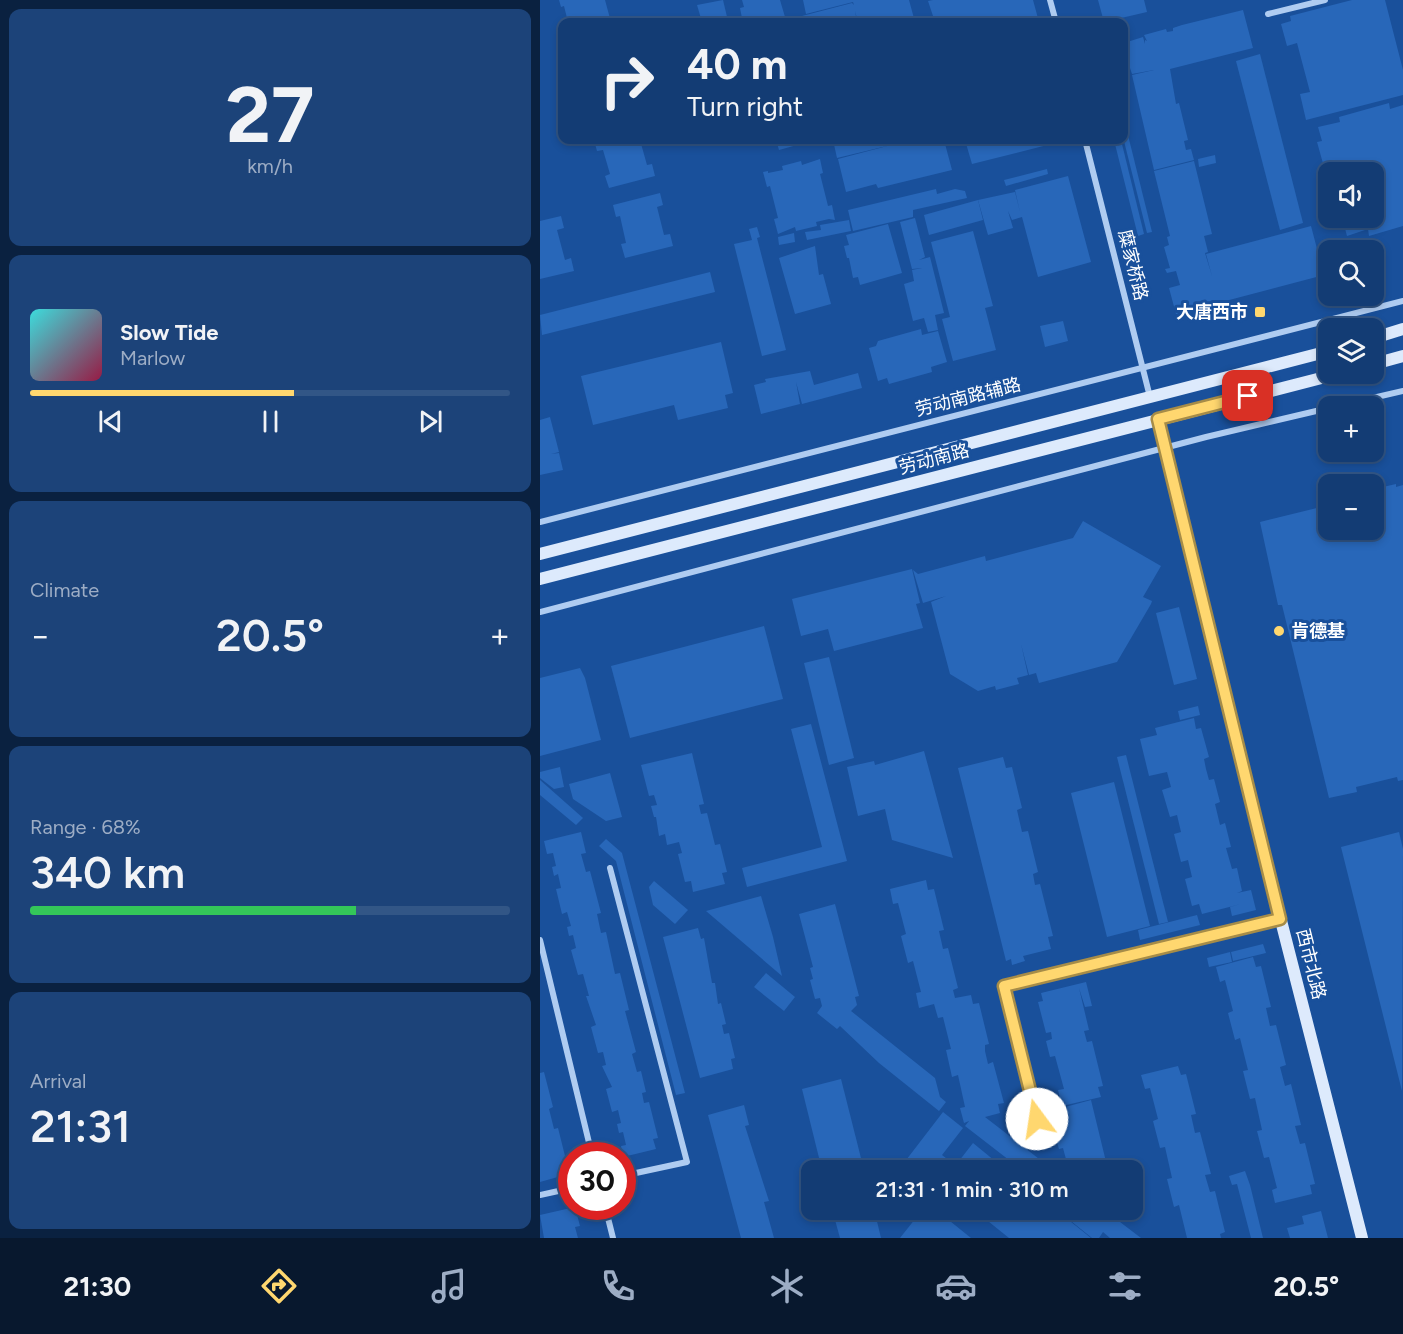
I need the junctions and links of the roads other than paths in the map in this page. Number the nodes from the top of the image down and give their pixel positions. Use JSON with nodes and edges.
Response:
{"nodes":[{"id":1,"x":1050,"y":0,"type":"edge"},
{"id":2,"x":1324,"y":0,"type":"edge"},
{"id":3,"x":1268,"y":14,"type":"dead end"},
{"id":4,"x":1055,"y":18,"type":"edge"},
{"id":5,"x":1086,"y":144,"type":"edge"},
{"id":6,"x":1403,"y":301,"type":"edge"},
{"id":7,"x":1403,"y":329,"type":"edge"},
{"id":8,"x":1384,"y":335,"type":"edge"},
{"id":9,"x":1318,"y":354,"type":"edge"},
{"id":10,"x":1403,"y":356,"type":"edge"},
{"id":11,"x":1384,"y":361,"type":"edge"},
{"id":12,"x":1143,"y":368,"type":"junction"},
{"id":13,"x":1318,"y":379,"type":"edge"},
{"id":14,"x":1403,"y":392,"type":"edge"},
{"id":15,"x":1384,"y":396,"type":"edge"},
{"id":16,"x":1150,"y":398,"type":"junction"},
{"id":17,"x":1318,"y":411,"type":"edge"},
{"id":18,"x":1158,"y":419,"type":"junction"},
{"id":19,"x":1165,"y":448,"type":"junction"},
{"id":20,"x":540,"y":522,"type":"edge"},
{"id":21,"x":540,"y":554,"type":"edge"},
{"id":22,"x":540,"y":579,"type":"edge"},
{"id":23,"x":540,"y":612,"type":"edge"},
{"id":24,"x":610,"y":868,"type":"dead end"},
{"id":25,"x":1280,"y":919,"type":"junction"},
{"id":26,"x":540,"y":940,"type":"edge"},
{"id":27,"x":1042,"y":1141,"type":"dead end"},
{"id":28,"x":589,"y":1142,"type":"edge"},
{"id":29,"x":636,"y":1173,"type":"edge"},
{"id":30,"x":558,"y":1191,"type":"edge"},
{"id":31,"x":540,"y":1195,"type":"edge"},
{"id":32,"x":608,"y":1220,"type":"edge"},
{"id":33,"x":613,"y":1238,"type":"edge"},
{"id":34,"x":1362,"y":1238,"type":"edge"}],
"edges":[{"from":1,"to":4,"type":"street"},
{"from":2,"to":3,"type":"street"},
{"from":5,"to":12,"type":"street","name":"糜家桥路"},
{"from":6,"to":12,"type":"street","name":"劳动南路辅路"},
{"from":7,"to":8,"type":"main road"},
{"from":9,"to":16,"type":"main road","name":"劳动南路"},
{"from":10,"to":11,"type":"main road"},
{"from":12,"to":16,"type":"street","name":"糜家桥路"},
{"from":12,"to":20,"type":"street","name":"劳动南路辅路"},
{"from":13,"to":18,"type":"main road","name":"劳动南路"},
{"from":14,"to":15,"type":"street"},
{"from":16,"to":21,"type":"main road","name":"劳动南路"},
{"from":17,"to":19,"type":"street"},
{"from":18,"to":19,"type":"main road","name":"西市北路"},
{"from":18,"to":22,"type":"main road","name":"劳动南路"},
{"from":19,"to":23,"type":"street"},
{"from":19,"to":25,"type":"main road","name":"西市北路"},
{"from":24,"to":29,"type":"street"},
{"from":25,"to":27,"type":"street"},
{"from":25,"to":34,"type":"main road","name":"西市北路"},
{"from":26,"to":28,"type":"street"},
{"from":30,"to":31,"type":"street"},
{"from":32,"to":33,"type":"street"}]}
